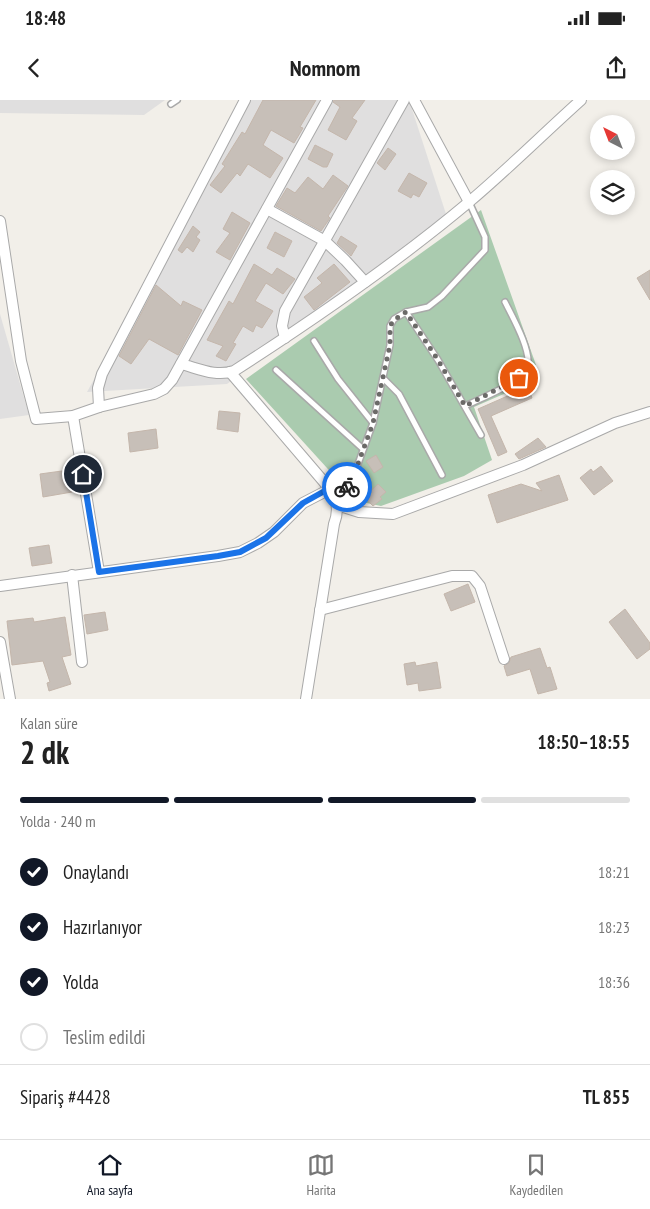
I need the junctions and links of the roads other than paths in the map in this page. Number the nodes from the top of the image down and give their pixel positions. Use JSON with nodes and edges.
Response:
{"nodes":[{"id":1,"x":177,"y":100,"type":"edge"},
{"id":2,"x":245,"y":100,"type":"edge"},
{"id":3,"x":327,"y":100,"type":"edge"},
{"id":4,"x":404,"y":100,"type":"edge"},
{"id":5,"x":414,"y":100,"type":"edge"},
{"id":6,"x":581,"y":100,"type":"edge"},
{"id":7,"x":171,"y":104,"type":"dead end"},
{"id":8,"x":469,"y":202,"type":"junction"},
{"id":9,"x":267,"y":209,"type":"junction"},
{"id":10,"x":0,"y":221,"type":"edge"},
{"id":11,"x":324,"y":241,"type":"junction"},
{"id":12,"x":365,"y":282,"type":"junction"},
{"id":13,"x":505,"y":302,"type":"dead end"},
{"id":14,"x":406,"y":312,"type":"junction"},
{"id":15,"x":285,"y":338,"type":"junction"},
{"id":16,"x":314,"y":341,"type":"dead end"},
{"id":17,"x":181,"y":364,"type":"junction"},
{"id":18,"x":276,"y":370,"type":"dead end"},
{"id":19,"x":230,"y":372,"type":"junction"},
{"id":20,"x":383,"y":378,"type":"junction"},
{"id":21,"x":465,"y":406,"type":"junction"},
{"id":22,"x":99,"y":407,"type":"junction"},
{"id":23,"x":650,"y":412,"type":"edge"},
{"id":24,"x":73,"y":416,"type":"junction"},
{"id":25,"x":373,"y":423,"type":"junction"},
{"id":26,"x":481,"y":435,"type":"dead end"},
{"id":27,"x":363,"y":449,"type":"junction"},
{"id":28,"x":442,"y":476,"type":"dead end"},
{"id":29,"x":330,"y":488,"type":"junction"},
{"id":30,"x":337,"y":502,"type":"junction"},
{"id":31,"x":99,"y":572,"type":"junction"},
{"id":32,"x":72,"y":576,"type":"junction"},
{"id":33,"x":0,"y":586,"type":"edge"},
{"id":34,"x":320,"y":610,"type":"junction"},
{"id":35,"x":0,"y":642,"type":"edge"},
{"id":36,"x":504,"y":659,"type":"dead end"},
{"id":37,"x":82,"y":662,"type":"dead end"},
{"id":38,"x":10,"y":699,"type":"edge"},
{"id":39,"x":306,"y":699,"type":"edge"}],
"edges":[{"from":1,"to":7,"type":"lane"},
{"from":2,"to":22,"type":"street"},
{"from":3,"to":9,"type":"street"},
{"from":4,"to":11,"type":"street"},
{"from":5,"to":8,"type":"street"},
{"from":6,"to":8,"type":"street"},
{"from":8,"to":12,"type":"street"},
{"from":8,"to":14,"type":"lane"},
{"from":9,"to":11,"type":"street"},
{"from":9,"to":17,"type":"street"},
{"from":10,"to":24,"type":"street"},
{"from":11,"to":12,"type":"street"},
{"from":11,"to":15,"type":"street"},
{"from":12,"to":15,"type":"street"},
{"from":13,"to":21,"type":"lane"},
{"from":14,"to":20,"type":"lane"},
{"from":14,"to":21,"type":"lane"},
{"from":15,"to":19,"type":"street"},
{"from":16,"to":25,"type":"lane"},
{"from":17,"to":19,"type":"street"},
{"from":17,"to":22,"type":"street"},
{"from":18,"to":27,"type":"lane"},
{"from":19,"to":29,"type":"street"},
{"from":20,"to":25,"type":"lane"},
{"from":20,"to":28,"type":"lane"},
{"from":21,"to":26,"type":"lane"},
{"from":22,"to":24,"type":"street"},
{"from":23,"to":30,"type":"street"},
{"from":24,"to":31,"type":"street"},
{"from":25,"to":27,"type":"lane"},
{"from":27,"to":30,"type":"lane"},
{"from":29,"to":30,"type":"street"},
{"from":29,"to":31,"type":"street"},
{"from":30,"to":34,"type":"street"},
{"from":31,"to":32,"type":"street"},
{"from":32,"to":33,"type":"street"},
{"from":32,"to":37,"type":"street"},
{"from":34,"to":36,"type":"street"},
{"from":34,"to":39,"type":"street"},
{"from":35,"to":38,"type":"street"}]}
